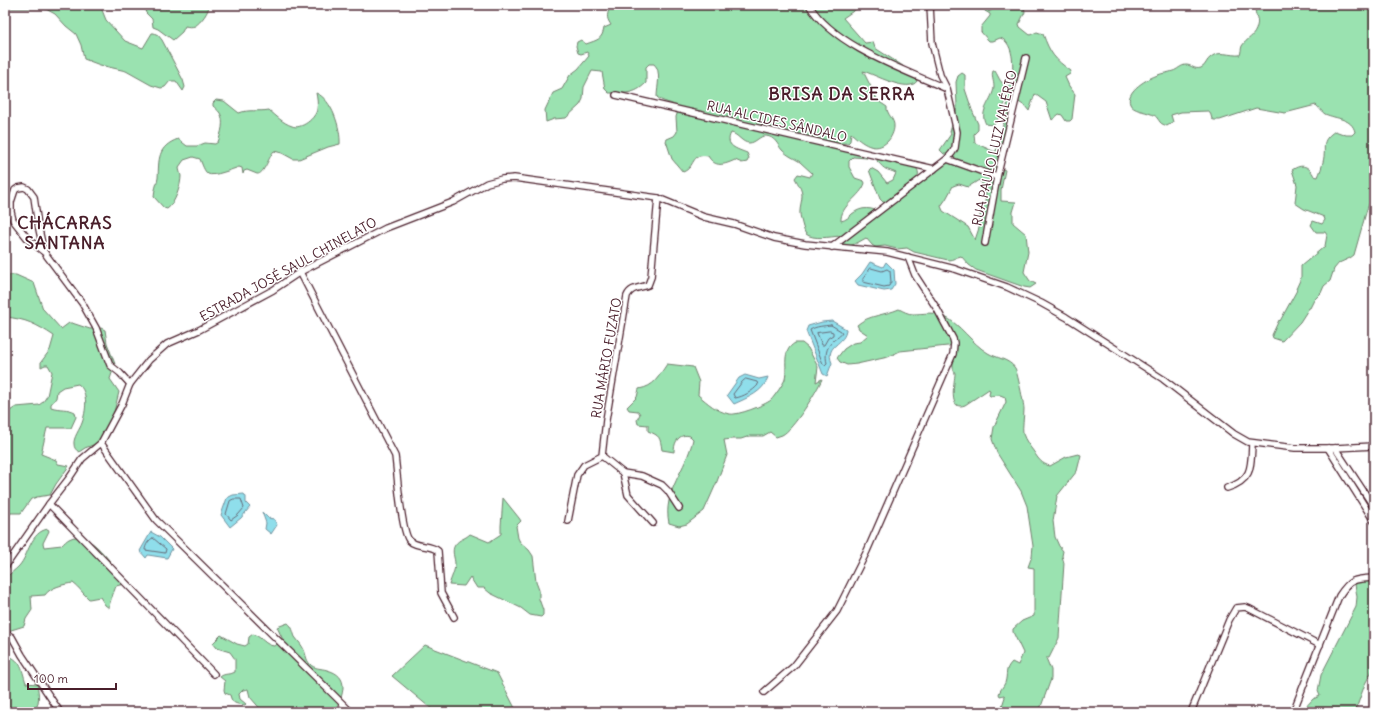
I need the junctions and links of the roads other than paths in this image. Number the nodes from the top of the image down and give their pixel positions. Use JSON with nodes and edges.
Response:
{"nodes":[{"id":1,"x":809,"y":5,"type":"edge"},
{"id":2,"x":930,"y":5,"type":"edge"},
{"id":3,"x":1026,"y":58,"type":"dead end"},
{"id":4,"x":947,"y":90,"type":"junction"},
{"id":5,"x":616,"y":95,"type":"dead end"},
{"id":6,"x":947,"y":159,"type":"junction"},
{"id":7,"x":934,"y":169,"type":"junction"},
{"id":8,"x":997,"y":177,"type":"junction"},
{"id":9,"x":658,"y":198,"type":"junction"},
{"id":10,"x":984,"y":243,"type":"dead end"},
{"id":11,"x":832,"y":247,"type":"junction"},
{"id":12,"x":44,"y":252,"type":"junction"},
{"id":13,"x":908,"y":257,"type":"junction"},
{"id":14,"x":300,"y":272,"type":"junction"},
{"id":15,"x":130,"y":384,"type":"junction"},
{"id":16,"x":101,"y":443,"type":"junction"},
{"id":17,"x":1252,"y":443,"type":"junction"},
{"id":18,"x":1374,"y":446,"type":"edge"},
{"id":19,"x":1328,"y":448,"type":"junction"},
{"id":20,"x":1335,"y":448,"type":"junction"},
{"id":21,"x":602,"y":456,"type":"junction"},
{"id":22,"x":623,"y":473,"type":"junction"},
{"id":23,"x":1227,"y":488,"type":"dead end"},
{"id":24,"x":49,"y":504,"type":"junction"},
{"id":25,"x":1374,"y":507,"type":"edge"},
{"id":26,"x":679,"y":508,"type":"dead end"},
{"id":27,"x":568,"y":521,"type":"dead end"},
{"id":28,"x":1374,"y":521,"type":"edge"},
{"id":29,"x":653,"y":523,"type":"dead end"},
{"id":30,"x":5,"y":567,"type":"edge"},
{"id":31,"x":1374,"y":578,"type":"edge"},
{"id":32,"x":454,"y":618,"type":"dead end"},
{"id":33,"x":5,"y":633,"type":"edge"},
{"id":34,"x":1320,"y":645,"type":"junction"},
{"id":35,"x":214,"y":674,"type":"dead end"},
{"id":36,"x":764,"y":692,"type":"dead end"},
{"id":37,"x":60,"y":712,"type":"edge"},
{"id":38,"x":351,"y":712,"type":"edge"},
{"id":39,"x":1191,"y":712,"type":"edge"},
{"id":40,"x":1293,"y":712,"type":"edge"}],
"edges":[{"from":1,"to":4,"type":"street"},
{"from":2,"to":4,"type":"street"},
{"from":3,"to":8,"type":"street","name":"RUA PAULO LUIZ VALÉRIO"},
{"from":4,"to":6,"type":"street"},
{"from":5,"to":7,"type":"street","name":"RUA ALCIDES SÂNDALO"},
{"from":6,"to":7,"type":"street"},
{"from":6,"to":8,"type":"street"},
{"from":7,"to":11,"type":"street"},
{"from":8,"to":10,"type":"street","name":"RUA PAULO LUIZ VALÉRIO"},
{"from":9,"to":11,"type":"street","name":"ESTRADA JOSÉ SAUL CHINELATO"},
{"from":9,"to":14,"type":"street","name":"ESTRADA JOSÉ SAUL CHINELATO"},
{"from":9,"to":21,"type":"street","name":"RUA MÁRIO FUZATO"},
{"from":11,"to":13,"type":"street","name":"ESTRADA JOSÉ SAUL CHINELATO"},
{"from":12,"to":12,"type":"street"},
{"from":12,"to":15,"type":"street"},
{"from":13,"to":17,"type":"street","name":"ESTRADA JOSÉ SAUL CHINELATO"},
{"from":13,"to":36,"type":"street"},
{"from":14,"to":15,"type":"street","name":"ESTRADA JOSÉ SAUL CHINELATO"},
{"from":14,"to":32,"type":"street"},
{"from":15,"to":16,"type":"street","name":"ESTRADA JOSÉ SAUL CHINELATO"},
{"from":16,"to":24,"type":"street","name":"ESTRADA JOSÉ SAUL CHINELATO"},
{"from":16,"to":38,"type":"street"},
{"from":17,"to":19,"type":"street","name":"ESTRADA JOSÉ SAUL CHINELATO"},
{"from":17,"to":23,"type":"street"},
{"from":18,"to":20,"type":"street","name":"ESTRADA JOSÉ SAUL CHINELATO"},
{"from":19,"to":20,"type":"street","name":"ESTRADA JOSÉ SAUL CHINELATO"},
{"from":19,"to":28,"type":"street"},
{"from":20,"to":25,"type":"street"},
{"from":21,"to":22,"type":"street"},
{"from":21,"to":27,"type":"street"},
{"from":22,"to":26,"type":"street"},
{"from":22,"to":29,"type":"street"},
{"from":24,"to":30,"type":"street","name":"ESTRADA JOSÉ SAUL CHINELATO"},
{"from":24,"to":35,"type":"street"},
{"from":31,"to":34,"type":"street"},
{"from":33,"to":37,"type":"street"},
{"from":34,"to":39,"type":"street"},
{"from":34,"to":40,"type":"street"}]}
